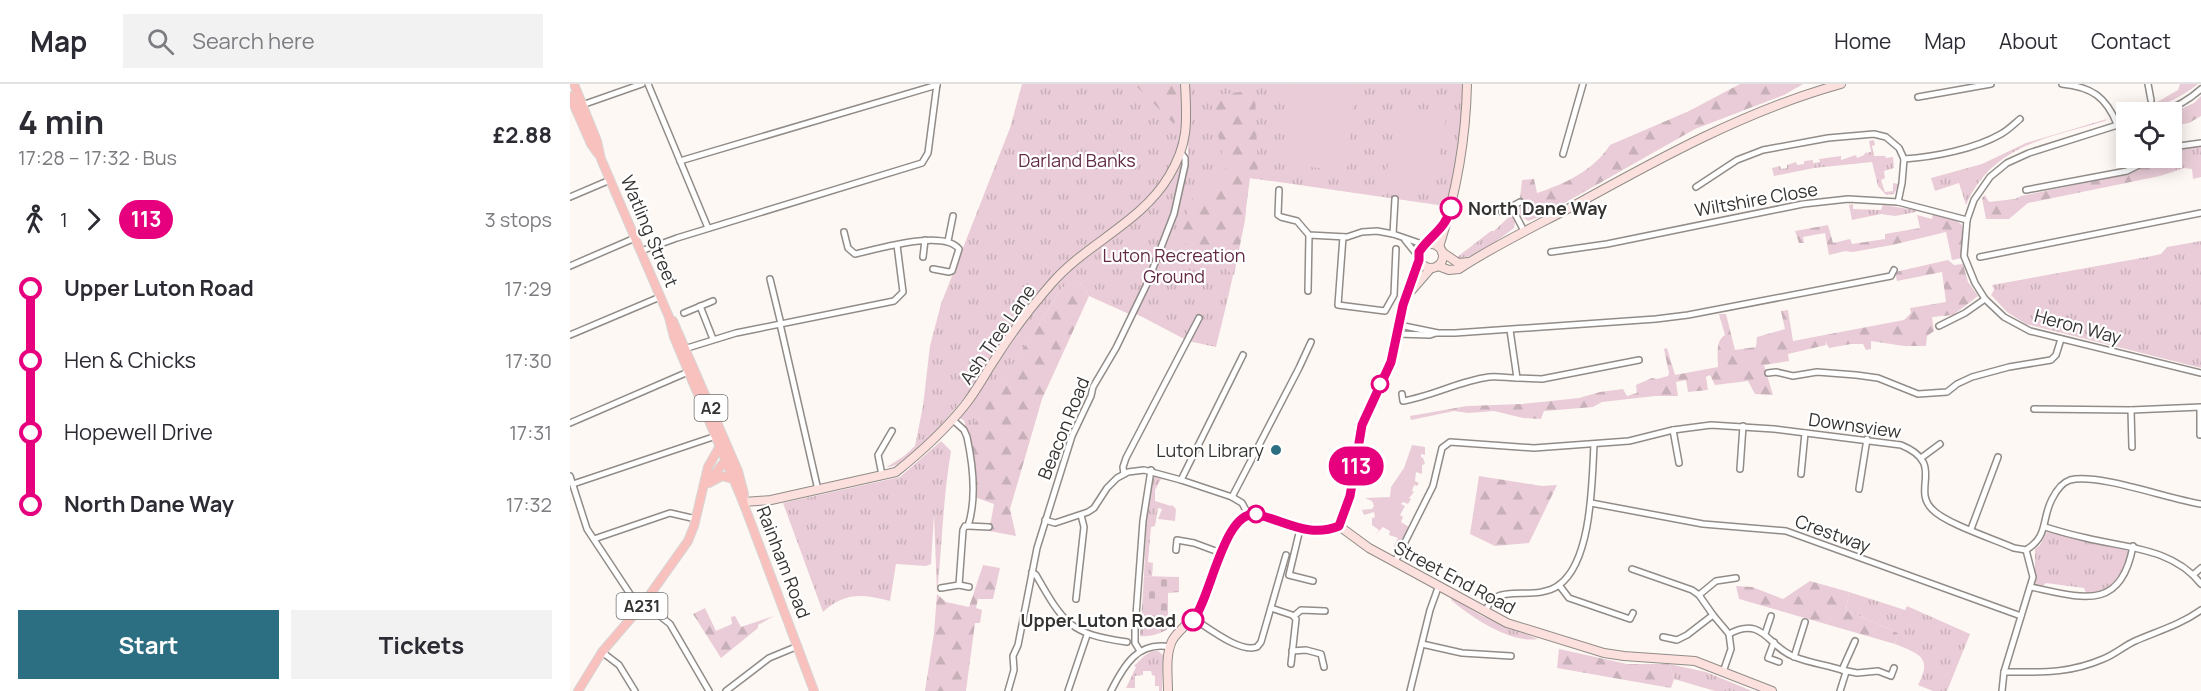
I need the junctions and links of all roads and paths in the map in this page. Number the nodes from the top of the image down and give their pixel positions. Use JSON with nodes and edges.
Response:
{"nodes":[{"id":1,"x":574,"y":84,"type":"edge"},
{"id":2,"x":642,"y":84,"type":"edge"},
{"id":3,"x":648,"y":84,"type":"edge"},
{"id":4,"x":937,"y":84,"type":"edge"},
{"id":5,"x":1185,"y":84,"type":"edge"},
{"id":6,"x":1467,"y":84,"type":"edge"},
{"id":7,"x":1583,"y":84,"type":"edge"},
{"id":8,"x":1841,"y":84,"type":"edge"},
{"id":9,"x":1991,"y":84,"type":"edge"},
{"id":10,"x":2062,"y":84,"type":"edge"},
{"id":11,"x":2070,"y":84,"type":"edge"},
{"id":12,"x":2148,"y":84,"type":"edge"},
{"id":13,"x":2201,"y":89,"type":"edge"},
{"id":14,"x":570,"y":97,"type":"edge"},
{"id":15,"x":1918,"y":97,"type":"dead end"},
{"id":16,"x":2151,"y":100,"type":"dead end"},
{"id":17,"x":2182,"y":104,"type":"edge"},
{"id":18,"x":576,"y":108,"type":"edge"},
{"id":19,"x":2020,"y":119,"type":"dead end"},
{"id":20,"x":2116,"y":121,"type":"edge"},
{"id":21,"x":2116,"y":124,"type":"edge"},
{"id":22,"x":2201,"y":144,"type":"edge"},
{"id":23,"x":2182,"y":146,"type":"edge"},
{"id":24,"x":1181,"y":153,"type":"junction"},
{"id":25,"x":1563,"y":154,"type":"dead end"},
{"id":26,"x":1904,"y":159,"type":"junction"},
{"id":27,"x":680,"y":161,"type":"junction"},
{"id":28,"x":2133,"y":168,"type":"edge"},
{"id":29,"x":610,"y":180,"type":"junction"},
{"id":30,"x":1696,"y":187,"type":"dead end"},
{"id":31,"x":1279,"y":190,"type":"dead end"},
{"id":32,"x":2026,"y":190,"type":"dead end"},
{"id":33,"x":570,"y":197,"type":"edge"},
{"id":34,"x":1395,"y":199,"type":"dead end"},
{"id":35,"x":1520,"y":202,"type":"dead end"},
{"id":36,"x":1898,"y":202,"type":"junction"},
{"id":37,"x":1511,"y":206,"type":"junction"},
{"id":38,"x":1502,"y":212,"type":"dead end"},
{"id":39,"x":2201,"y":213,"type":"edge"},
{"id":40,"x":953,"y":216,"type":"dead end"},
{"id":41,"x":1448,"y":218,"type":"junction"},
{"id":42,"x":1967,"y":220,"type":"junction"},
{"id":43,"x":708,"y":228,"type":"junction"},
{"id":44,"x":1524,"y":231,"type":"junction"},
{"id":45,"x":844,"y":232,"type":"dead end"},
{"id":46,"x":1393,"y":234,"type":"junction"},
{"id":47,"x":1309,"y":235,"type":"junction"},
{"id":48,"x":1343,"y":237,"type":"junction"},
{"id":49,"x":635,"y":238,"type":"junction"},
{"id":50,"x":1404,"y":239,"type":"junction"},
{"id":51,"x":925,"y":240,"type":"junction"},
{"id":52,"x":948,"y":241,"type":"junction"},
{"id":53,"x":897,"y":245,"type":"junction"},
{"id":54,"x":1426,"y":245,"type":"junction"},
{"id":55,"x":1396,"y":249,"type":"dead end"},
{"id":56,"x":1441,"y":250,"type":"junction"},
{"id":57,"x":641,"y":251,"type":"junction"},
{"id":58,"x":1551,"y":252,"type":"dead end"},
{"id":59,"x":923,"y":257,"type":"dead end"},
{"id":60,"x":1980,"y":257,"type":"dead end"},
{"id":61,"x":1419,"y":258,"type":"junction"},
{"id":62,"x":1470,"y":262,"type":"junction"},
{"id":63,"x":570,"y":266,"type":"edge"},
{"id":64,"x":1434,"y":267,"type":"junction"},
{"id":65,"x":933,"y":269,"type":"dead end"},
{"id":66,"x":1894,"y":270,"type":"dead end"},
{"id":67,"x":770,"y":279,"type":"dead end"},
{"id":68,"x":1308,"y":291,"type":"dead end"},
{"id":69,"x":1409,"y":293,"type":"junction"},
{"id":70,"x":660,"y":297,"type":"junction"},
{"id":71,"x":1984,"y":299,"type":"junction"},
{"id":72,"x":713,"y":301,"type":"dead end"},
{"id":73,"x":700,"y":306,"type":"junction"},
{"id":74,"x":684,"y":313,"type":"dead end"},
{"id":75,"x":1199,"y":318,"type":"dead end"},
{"id":76,"x":780,"y":324,"type":"junction"},
{"id":77,"x":1399,"y":325,"type":"junction"},
{"id":78,"x":1939,"y":326,"type":"dead end"},
{"id":79,"x":1510,"y":330,"type":"junction"},
{"id":80,"x":1438,"y":333,"type":"junction"},
{"id":81,"x":1397,"y":334,"type":"junction"},
{"id":82,"x":570,"y":335,"type":"edge"},
{"id":83,"x":714,"y":339,"type":"junction"},
{"id":84,"x":2061,"y":339,"type":"junction"},
{"id":85,"x":1311,"y":342,"type":"dead end"},
{"id":86,"x":682,"y":349,"type":"junction"},
{"id":87,"x":1243,"y":355,"type":"dead end"},
{"id":88,"x":1630,"y":355,"type":"dead end"},
{"id":89,"x":1639,"y":360,"type":"dead end"},
{"id":90,"x":1632,"y":362,"type":"junction"},
{"id":91,"x":688,"y":372,"type":"junction"},
{"id":92,"x":1768,"y":373,"type":"dead end"},
{"id":93,"x":2201,"y":373,"type":"edge"},
{"id":94,"x":1517,"y":378,"type":"junction"},
{"id":95,"x":1402,"y":394,"type":"dead end"},
{"id":96,"x":2200,"y":407,"type":"edge"},
{"id":97,"x":2034,"y":409,"type":"dead end"},
{"id":98,"x":2131,"y":410,"type":"junction"},
{"id":99,"x":953,"y":420,"type":"junction"},
{"id":100,"x":570,"y":423,"type":"edge"},
{"id":101,"x":1743,"y":426,"type":"junction"},
{"id":102,"x":1673,"y":430,"type":"junction"},
{"id":103,"x":892,"y":431,"type":"dead end"},
{"id":104,"x":1805,"y":433,"type":"junction"},
{"id":105,"x":2200,"y":435,"type":"edge"},
{"id":106,"x":716,"y":436,"type":"junction"},
{"id":107,"x":1867,"y":439,"type":"junction"},
{"id":108,"x":1594,"y":444,"type":"junction"},
{"id":109,"x":1940,"y":444,"type":"dead end"},
{"id":110,"x":720,"y":446,"type":"junction"},
{"id":111,"x":2132,"y":447,"type":"dead end"},
{"id":112,"x":1998,"y":457,"type":"dead end"},
{"id":113,"x":1922,"y":458,"type":"junction"},
{"id":114,"x":729,"y":459,"type":"junction"},
{"id":115,"x":1679,"y":462,"type":"dead end"},
{"id":116,"x":1740,"y":468,"type":"dead end"},
{"id":117,"x":1151,"y":470,"type":"junction"},
{"id":118,"x":1124,"y":474,"type":"junction"},
{"id":119,"x":1801,"y":474,"type":"dead end"},
{"id":120,"x":882,"y":475,"type":"junction"},
{"id":121,"x":570,"y":476,"type":"edge"},
{"id":122,"x":733,"y":479,"type":"junction"},
{"id":123,"x":1181,"y":480,"type":"junction"},
{"id":124,"x":573,"y":484,"type":"junction"},
{"id":125,"x":705,"y":485,"type":"junction"},
{"id":126,"x":1859,"y":489,"type":"dead end"},
{"id":127,"x":818,"y":490,"type":"junction"},
{"id":128,"x":1232,"y":497,"type":"junction"},
{"id":129,"x":743,"y":502,"type":"junction"},
{"id":130,"x":1591,"y":503,"type":"junction"},
{"id":131,"x":2201,"y":504,"type":"edge"},
{"id":132,"x":1248,"y":514,"type":"junction"},
{"id":133,"x":1081,"y":515,"type":"junction"},
{"id":134,"x":696,"y":519,"type":"junction"},
{"id":135,"x":1045,"y":520,"type":"junction"},
{"id":136,"x":968,"y":526,"type":"junction"},
{"id":137,"x":989,"y":526,"type":"dead end"},
{"id":138,"x":1339,"y":526,"type":"junction"},
{"id":139,"x":2045,"y":527,"type":"junction"},
{"id":140,"x":1300,"y":529,"type":"junction"},
{"id":141,"x":1971,"y":530,"type":"junction"},
{"id":142,"x":594,"y":539,"type":"junction"},
{"id":143,"x":2133,"y":546,"type":"junction"},
{"id":144,"x":1176,"y":550,"type":"dead end"},
{"id":145,"x":2026,"y":550,"type":"junction"},
{"id":146,"x":1221,"y":553,"type":"junction"},
{"id":147,"x":1286,"y":555,"type":"dead end"},
{"id":148,"x":1395,"y":562,"type":"junction"},
{"id":149,"x":2201,"y":568,"type":"edge"},
{"id":150,"x":1632,"y":569,"type":"dead end"},
{"id":151,"x":1032,"y":572,"type":"junction"},
{"id":152,"x":1069,"y":575,"type":"dead end"},
{"id":153,"x":2193,"y":575,"type":"junction"},
{"id":154,"x":1078,"y":577,"type":"junction"},
{"id":155,"x":1736,"y":578,"type":"dead end"},
{"id":156,"x":1313,"y":581,"type":"dead end"},
{"id":157,"x":2201,"y":584,"type":"edge"},
{"id":158,"x":959,"y":585,"type":"junction"},
{"id":159,"x":1439,"y":585,"type":"junction"},
{"id":160,"x":1559,"y":585,"type":"junction"},
{"id":161,"x":969,"y":587,"type":"dead end"},
{"id":162,"x":2031,"y":587,"type":"junction"},
{"id":163,"x":941,"y":588,"type":"dead end"},
{"id":164,"x":1699,"y":596,"type":"junction"},
{"id":165,"x":1076,"y":599,"type":"dead end"},
{"id":166,"x":642,"y":605,"type":"junction"},
{"id":167,"x":1271,"y":608,"type":"junction"},
{"id":168,"x":2201,"y":610,"type":"edge"},
{"id":169,"x":1325,"y":611,"type":"dead end"},
{"id":170,"x":1485,"y":612,"type":"junction"},
{"id":171,"x":1633,"y":613,"type":"dead end"},
{"id":172,"x":1713,"y":615,"type":"junction"},
{"id":173,"x":1294,"y":616,"type":"junction"},
{"id":174,"x":1772,"y":616,"type":"dead end"},
{"id":175,"x":2021,"y":616,"type":"junction"},
{"id":176,"x":1194,"y":619,"type":"junction"},
{"id":177,"x":1805,"y":622,"type":"dead end"},
{"id":178,"x":1087,"y":634,"type":"junction"},
{"id":179,"x":1729,"y":634,"type":"junction"},
{"id":180,"x":1765,"y":634,"type":"junction"},
{"id":181,"x":1663,"y":637,"type":"dead end"},
{"id":182,"x":1855,"y":641,"type":"dead end"},
{"id":183,"x":1127,"y":642,"type":"dead end"},
{"id":184,"x":1774,"y":642,"type":"junction"},
{"id":185,"x":1422,"y":644,"type":"junction"},
{"id":186,"x":798,"y":646,"type":"junction"},
{"id":187,"x":1258,"y":646,"type":"junction"},
{"id":188,"x":1170,"y":647,"type":"junction"},
{"id":189,"x":602,"y":651,"type":"junction"},
{"id":190,"x":1140,"y":651,"type":"junction"},
{"id":191,"x":1292,"y":651,"type":"junction"},
{"id":192,"x":1261,"y":654,"type":"dead end"},
{"id":193,"x":1511,"y":656,"type":"dead end"},
{"id":194,"x":1794,"y":657,"type":"junction"},
{"id":195,"x":1779,"y":662,"type":"dead end"},
{"id":196,"x":1291,"y":664,"type":"dead end"},
{"id":197,"x":1324,"y":667,"type":"dead end"},
{"id":198,"x":1894,"y":668,"type":"dead end"},
{"id":199,"x":1844,"y":671,"type":"junction"},
{"id":200,"x":1723,"y":672,"type":"junction"},
{"id":201,"x":2004,"y":672,"type":"junction"},
{"id":202,"x":579,"y":690,"type":"edge"},
{"id":203,"x":635,"y":691,"type":"edge"},
{"id":204,"x":709,"y":691,"type":"edge"},
{"id":205,"x":726,"y":691,"type":"edge"},
{"id":206,"x":814,"y":691,"type":"edge"},
{"id":207,"x":1008,"y":691,"type":"edge"},
{"id":208,"x":1068,"y":691,"type":"edge"},
{"id":209,"x":1111,"y":691,"type":"edge"},
{"id":210,"x":1168,"y":691,"type":"edge"},
{"id":211,"x":1410,"y":691,"type":"edge"},
{"id":212,"x":1772,"y":691,"type":"edge"},
{"id":213,"x":1840,"y":691,"type":"edge"},
{"id":214,"x":2002,"y":691,"type":"edge"}],
"edges":[{"from":1,"to":18,"type":"main road","name":"Watling Street","number":"A2"},
{"from":2,"to":18,"type":"street"},
{"from":3,"to":27,"type":"street"},
{"from":4,"to":27,"type":"street"},
{"from":4,"to":43,"type":"street"},
{"from":5,"to":24,"type":"street","name":"Ash Tree Lane"},
{"from":6,"to":41,"type":"street"},
{"from":7,"to":25,"type":"street"},
{"from":8,"to":44,"type":"street"},
{"from":9,"to":15,"type":"street"},
{"from":10,"to":11,"type":"street"},
{"from":11,"to":20,"type":"street"},
{"from":12,"to":16,"type":"street"},
{"from":13,"to":17,"type":"street"},
{"from":14,"to":18,"type":"main road","name":"Watling Street","number":"A2"},
{"from":18,"to":29,"type":"main road","name":"Watling Street","number":"A2"},
{"from":19,"to":26,"type":"street"},
{"from":21,"to":42,"type":"street","name":"Heron Way"},
{"from":22,"to":23,"type":"street"},
{"from":24,"to":99,"type":"street","name":"Ash Tree Lane"},
{"from":24,"to":135,"type":"street","name":"Beacon Road"},
{"from":26,"to":30,"type":"street"},
{"from":26,"to":36,"type":"street"},
{"from":27,"to":43,"type":"street"},
{"from":28,"to":32,"type":"street"},
{"from":29,"to":33,"type":"street"},
{"from":29,"to":49,"type":"main road","name":"Watling Street","number":"A2"},
{"from":31,"to":47,"type":"street"},
{"from":34,"to":46,"type":"street"},
{"from":35,"to":37,"type":"street"},
{"from":36,"to":42,"type":"street","name":"Wiltshire Close"},
{"from":36,"to":58,"type":"street","name":"Wiltshire Close"},
{"from":37,"to":38,"type":"street"},
{"from":37,"to":44,"type":"street"},
{"from":39,"to":60,"type":"street"},
{"from":40,"to":52,"type":"street"},
{"from":41,"to":54,"type":"street"},
{"from":41,"to":56,"type":"street"},
{"from":42,"to":71,"type":"street","name":"Heron Way"},
{"from":43,"to":57,"type":"street"},
{"from":44,"to":62,"type":"street"},
{"from":45,"to":53,"type":"street"},
{"from":46,"to":48,"type":"street"},
{"from":46,"to":50,"type":"street"},
{"from":47,"to":48,"type":"street"},
{"from":47,"to":68,"type":"street"},
{"from":48,"to":55,"type":"street"},
{"from":49,"to":57,"type":"main road","name":"Watling Street","number":"A2"},
{"from":49,"to":63,"type":"street"},
{"from":50,"to":54,"type":"street"},
{"from":50,"to":61,"type":"street"},
{"from":51,"to":52,"type":"street"},
{"from":51,"to":53,"type":"street"},
{"from":51,"to":59,"type":"street"},
{"from":52,"to":65,"type":"street"},
{"from":53,"to":76,"type":"street"},
{"from":54,"to":56,"type":"street"},
{"from":54,"to":61,"type":"street"},
{"from":56,"to":62,"type":"street"},
{"from":56,"to":64,"type":"street"},
{"from":57,"to":70,"type":"main road","name":"Watling Street","number":"A2"},
{"from":61,"to":64,"type":"street"},
{"from":61,"to":69,"type":"street"},
{"from":62,"to":64,"type":"street"},
{"from":64,"to":69,"type":"street"},
{"from":66,"to":79,"type":"street"},
{"from":67,"to":76,"type":"street"},
{"from":69,"to":77,"type":"street"},
{"from":70,"to":82,"type":"street"},
{"from":70,"to":86,"type":"main road","name":"Watling Street","number":"A2"},
{"from":71,"to":78,"type":"street"},
{"from":71,"to":84,"type":"street","name":"Heron Way"},
{"from":72,"to":73,"type":"street"},
{"from":73,"to":74,"type":"street"},
{"from":73,"to":83,"type":"street"},
{"from":75,"to":118,"type":"street"},
{"from":76,"to":83,"type":"street"},
{"from":76,"to":127,"type":"street"},
{"from":77,"to":80,"type":"street"},
{"from":77,"to":81,"type":"street"},
{"from":79,"to":80,"type":"street"},
{"from":79,"to":94,"type":"street"},
{"from":80,"to":81,"type":"street"},
{"from":81,"to":138,"type":"street"},
{"from":83,"to":86,"type":"street"},
{"from":84,"to":92,"type":"street"},
{"from":84,"to":93,"type":"street","name":"Heron Way"},
{"from":85,"to":128,"type":"street"},
{"from":86,"to":91,"type":"main road","name":"Watling Street","number":"A2"},
{"from":86,"to":114,"type":"main road","name":"Watling Street","number":"A2"},
{"from":87,"to":123,"type":"street"},
{"from":88,"to":90,"type":"street"},
{"from":89,"to":90,"type":"street"},
{"from":90,"to":94,"type":"street"},
{"from":91,"to":100,"type":"street"},
{"from":91,"to":106,"type":"main road","name":"Watling Street","number":"A2"},
{"from":94,"to":95,"type":"street"},
{"from":96,"to":98,"type":"street"},
{"from":96,"to":105,"type":"street"},
{"from":97,"to":98,"type":"street"},
{"from":98,"to":111,"type":"street"},
{"from":99,"to":120,"type":"street","name":"Ash Tree Lane"},
{"from":99,"to":136,"type":"street"},
{"from":101,"to":102,"type":"street","name":"Downsview"},
{"from":101,"to":104,"type":"street","name":"Downsview"},
{"from":101,"to":116,"type":"street"},
{"from":102,"to":108,"type":"street","name":"Downsview"},
{"from":102,"to":115,"type":"street"},
{"from":103,"to":120,"type":"street"},
{"from":104,"to":107,"type":"street","name":"Downsview"},
{"from":104,"to":119,"type":"street"},
{"from":106,"to":110,"type":"main road","name":"Watling Street","number":"A2"},
{"from":106,"to":124,"type":"street"},
{"from":107,"to":113,"type":"street","name":"Downsview"},
{"from":107,"to":126,"type":"street"},
{"from":108,"to":130,"type":"street"},
{"from":108,"to":148,"type":"street","name":"Downsview"},
{"from":109,"to":113,"type":"street"},
{"from":110,"to":114,"type":"main road","name":"Rainham Road","number":"A2"},
{"from":110,"to":125,"type":"main road","number":"A231"},
{"from":112,"to":141,"type":"street"},
{"from":113,"to":141,"type":"street","name":"Downsview"},
{"from":114,"to":122,"type":"main road","name":"Rainham Road","number":"A2"},
{"from":114,"to":125,"type":"main road"},
{"from":114,"to":129,"type":"main road","name":"Watling Street","number":"A2"},
{"from":117,"to":118,"type":"street"},
{"from":117,"to":123,"type":"street"},
{"from":117,"to":190,"type":"street"},
{"from":118,"to":133,"type":"street"},
{"from":120,"to":127,"type":"street","name":"Ash Tree Lane"},
{"from":121,"to":124,"type":"street"},
{"from":122,"to":125,"type":"main road"},
{"from":122,"to":129,"type":"main road","name":"Rainham Road","number":"A2"},
{"from":123,"to":128,"type":"street"},
{"from":124,"to":142,"type":"street"},
{"from":125,"to":134,"type":"main road","number":"A231"},
{"from":127,"to":129,"type":"street","name":"Ash Tree Lane"},
{"from":128,"to":132,"type":"street"},
{"from":129,"to":186,"type":"main road","name":"Rainham Road","number":"A2"},
{"from":130,"to":160,"type":"street"},
{"from":130,"to":175,"type":"street","name":"Crestway"},
{"from":131,"to":139,"type":"street"},
{"from":132,"to":140,"type":"street"},
{"from":132,"to":146,"type":"street"},
{"from":133,"to":135,"type":"street"},
{"from":133,"to":154,"type":"street"},
{"from":134,"to":142,"type":"street"},
{"from":134,"to":166,"type":"main road","number":"A231"},
{"from":135,"to":151,"type":"street","name":"Beacon Road"},
{"from":136,"to":137,"type":"street"},
{"from":136,"to":158,"type":"street"},
{"from":138,"to":140,"type":"street"},
{"from":138,"to":148,"type":"street","name":"Street End Road"},
{"from":139,"to":143,"type":"street"},
{"from":139,"to":145,"type":"street"},
{"from":140,"to":156,"type":"street"},
{"from":141,"to":145,"type":"street","name":"Downsview"},
{"from":142,"to":166,"type":"street"},
{"from":143,"to":153,"type":"street"},
{"from":143,"to":162,"type":"street"},
{"from":144,"to":146,"type":"street"},
{"from":145,"to":162,"type":"street"},
{"from":146,"to":176,"type":"street"},
{"from":147,"to":167,"type":"street"},
{"from":148,"to":159,"type":"street","name":"Street End Road"},
{"from":149,"to":153,"type":"street"},
{"from":150,"to":164,"type":"street"},
{"from":151,"to":178,"type":"street"},
{"from":151,"to":207,"type":"street","name":"Beacon Road"},
{"from":152,"to":154,"type":"street"},
{"from":153,"to":157,"type":"street"},
{"from":154,"to":165,"type":"street"},
{"from":155,"to":164,"type":"street"},
{"from":158,"to":161,"type":"street"},
{"from":158,"to":163,"type":"street"},
{"from":159,"to":170,"type":"street","name":"Street End Road"},
{"from":159,"to":185,"type":"street"},
{"from":160,"to":170,"type":"street"},
{"from":160,"to":171,"type":"street"},
{"from":162,"to":175,"type":"street"},
{"from":164,"to":172,"type":"street"},
{"from":166,"to":189,"type":"main road","number":"A231"},
{"from":166,"to":204,"type":"street"},
{"from":167,"to":173,"type":"street"},
{"from":167,"to":187,"type":"street"},
{"from":168,"to":201,"type":"street"},
{"from":169,"to":173,"type":"street"},
{"from":170,"to":200,"type":"street","name":"Street End Road"},
{"from":172,"to":179,"type":"street"},
{"from":172,"to":181,"type":"street"},
{"from":173,"to":191,"type":"street"},
{"from":174,"to":180,"type":"street"},
{"from":175,"to":201,"type":"street"},
{"from":176,"to":187,"type":"street"},
{"from":176,"to":188,"type":"street"},
{"from":177,"to":194,"type":"street"},
{"from":178,"to":183,"type":"street"},
{"from":178,"to":208,"type":"street"},
{"from":179,"to":180,"type":"street"},
{"from":179,"to":200,"type":"street"},
{"from":180,"to":184,"type":"street"},
{"from":182,"to":199,"type":"street"},
{"from":184,"to":194,"type":"street"},
{"from":184,"to":195,"type":"street"},
{"from":185,"to":193,"type":"street"},
{"from":185,"to":211,"type":"street"},
{"from":186,"to":205,"type":"street"},
{"from":186,"to":206,"type":"main road","name":"Rainham Road","number":"A2"},
{"from":187,"to":192,"type":"street"},
{"from":188,"to":190,"type":"street"},
{"from":188,"to":210,"type":"street"},
{"from":189,"to":202,"type":"main road","number":"A231"},
{"from":189,"to":203,"type":"street"},
{"from":190,"to":209,"type":"street"},
{"from":191,"to":196,"type":"street"},
{"from":191,"to":197,"type":"street"},
{"from":194,"to":199,"type":"street"},
{"from":198,"to":199,"type":"street"},
{"from":199,"to":213,"type":"street"},
{"from":200,"to":212,"type":"street","name":"Street End Road"},
{"from":201,"to":214,"type":"street"}]}
